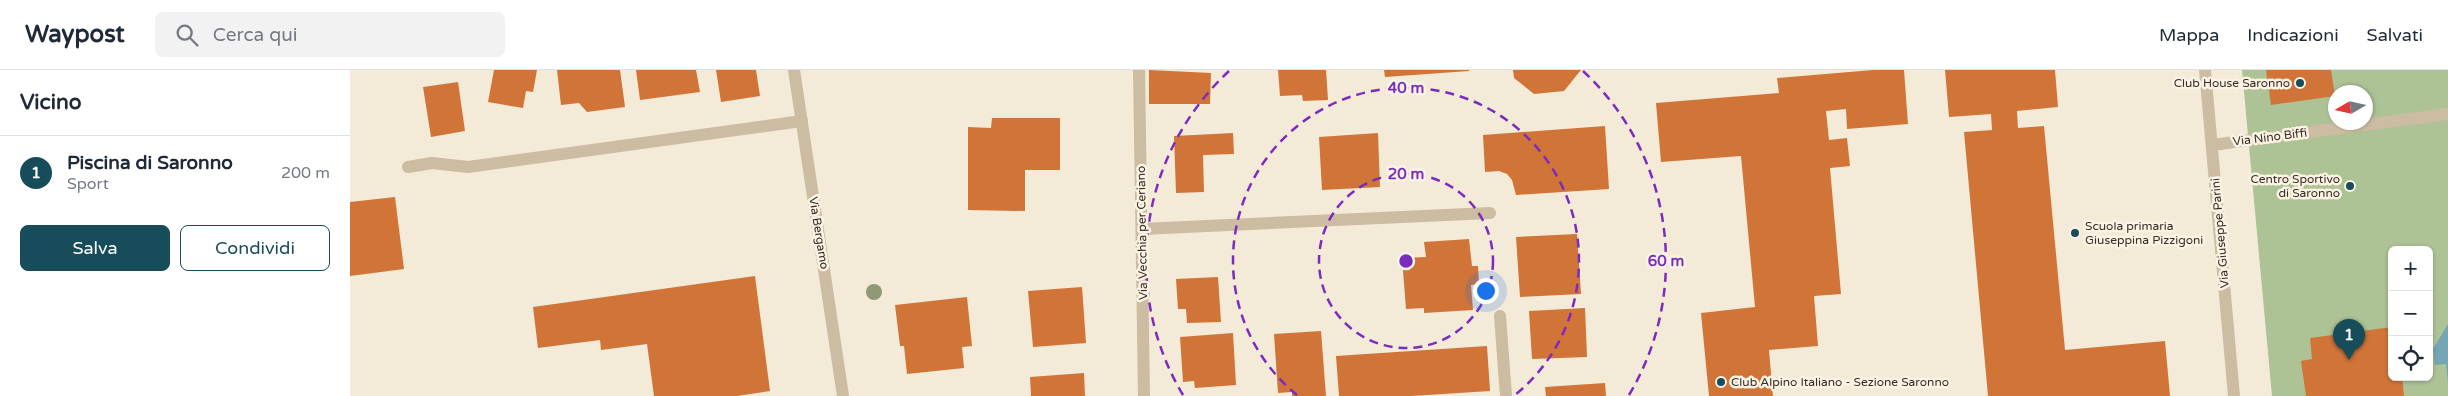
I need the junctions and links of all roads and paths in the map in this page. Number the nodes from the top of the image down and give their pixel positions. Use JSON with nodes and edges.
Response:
{"nodes":[{"id":1,"x":794,"y":70,"type":"edge"},
{"id":2,"x":1139,"y":70,"type":"edge"},
{"id":3,"x":2205,"y":70,"type":"edge"},
{"id":4,"x":2448,"y":114,"type":"edge"},
{"id":5,"x":802,"y":121,"type":"junction"},
{"id":6,"x":2212,"y":145,"type":"junction"},
{"id":7,"x":408,"y":167,"type":"dead end"},
{"id":8,"x":1490,"y":213,"type":"dead end"},
{"id":9,"x":1142,"y":229,"type":"junction"},
{"id":10,"x":1500,"y":316,"type":"dead end"},
{"id":11,"x":843,"y":396,"type":"edge"},
{"id":12,"x":1144,"y":396,"type":"edge"},
{"id":13,"x":1506,"y":396,"type":"edge"},
{"id":14,"x":2234,"y":396,"type":"edge"}],
"edges":[{"from":1,"to":5,"type":"street","name":"Via Bergamo"},
{"from":2,"to":9,"type":"street","name":"Via Vecchia per Ceriano"},
{"from":3,"to":6,"type":"street","name":"Via Giuseppe Parini"},
{"from":4,"to":6,"type":"street","name":"Via Nino Biffi"},
{"from":5,"to":7,"type":"street"},
{"from":5,"to":11,"type":"street","name":"Via Bergamo"},
{"from":6,"to":14,"type":"street","name":"Via Giuseppe Parini"},
{"from":8,"to":9,"type":"street"},
{"from":9,"to":12,"type":"street","name":"Via Vecchia per Ceriano"},
{"from":10,"to":13,"type":"street"}]}
